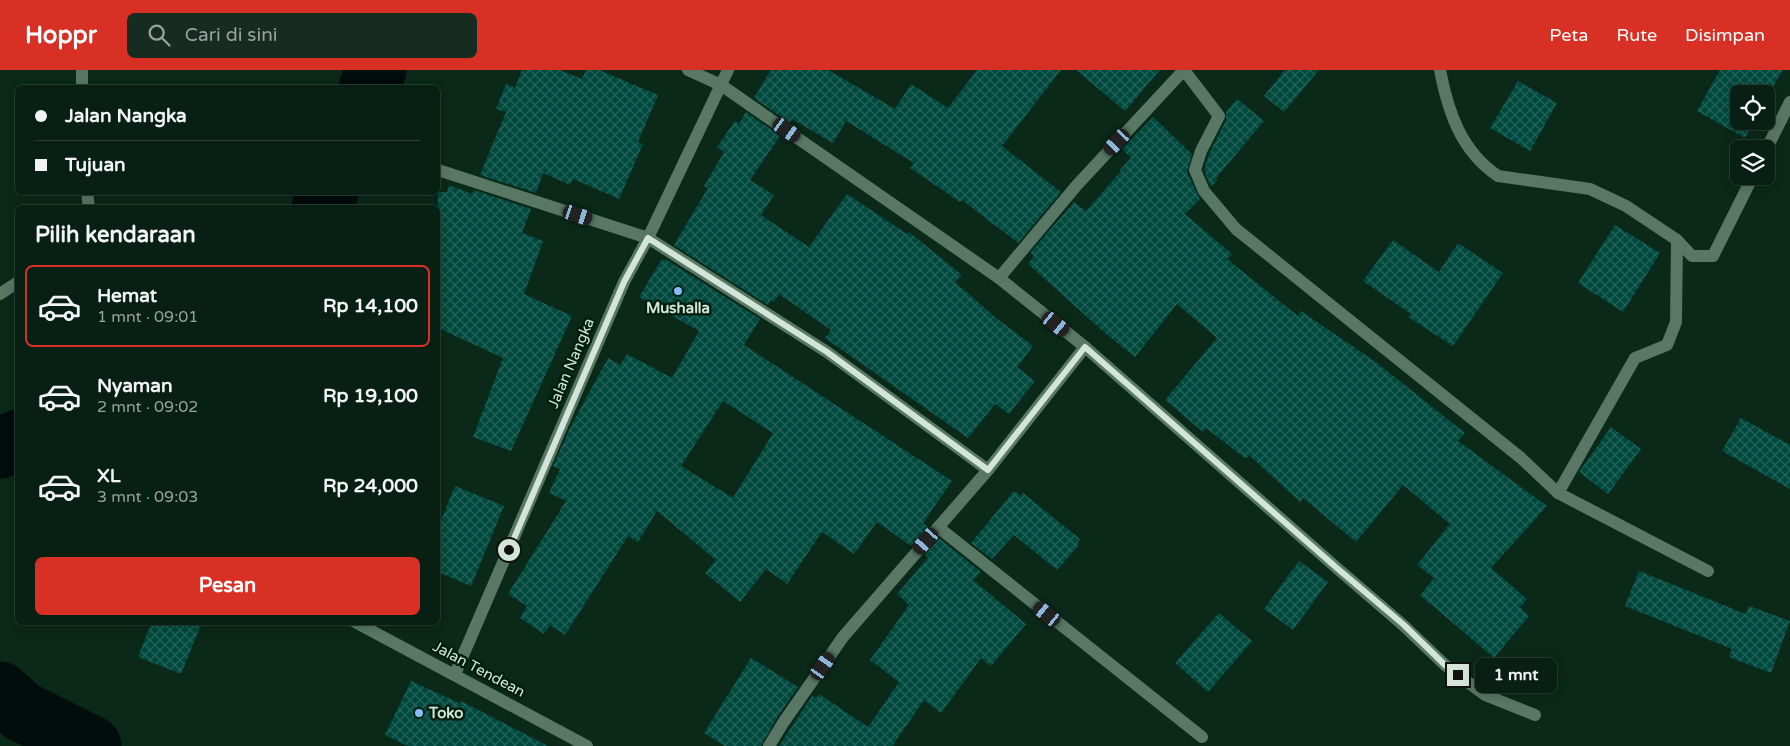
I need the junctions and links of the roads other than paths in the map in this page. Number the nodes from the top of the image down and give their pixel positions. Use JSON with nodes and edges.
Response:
{"nodes":[{"id":1,"x":82,"y":70,"type":"edge"},
{"id":2,"x":688,"y":70,"type":"edge"},
{"id":3,"x":728,"y":70,"type":"edge"},
{"id":4,"x":1440,"y":70,"type":"edge"},
{"id":5,"x":82,"y":85,"type":"edge"},
{"id":6,"x":721,"y":85,"type":"junction"},
{"id":7,"x":1790,"y":102,"type":"edge"},
{"id":8,"x":1771,"y":140,"type":"edge"},
{"id":9,"x":440,"y":171,"type":"edge"},
{"id":10,"x":1748,"y":185,"type":"edge"},
{"id":11,"x":648,"y":238,"type":"junction"},
{"id":12,"x":1676,"y":240,"type":"junction"},
{"id":13,"x":999,"y":278,"type":"junction"},
{"id":14,"x":15,"y":284,"type":"edge"},
{"id":15,"x":0,"y":294,"type":"edge"},
{"id":16,"x":1085,"y":347,"type":"junction"},
{"id":17,"x":988,"y":470,"type":"junction"},
{"id":18,"x":1558,"y":492,"type":"junction"},
{"id":19,"x":938,"y":527,"type":"junction"},
{"id":20,"x":1708,"y":571,"type":"dead end"},
{"id":21,"x":361,"y":625,"type":"edge"},
{"id":22,"x":455,"y":674,"type":"junction"},
{"id":23,"x":1535,"y":715,"type":"dead end"},
{"id":24,"x":1202,"y":737,"type":"dead end"},
{"id":25,"x":587,"y":746,"type":"edge"},
{"id":26,"x":768,"y":746,"type":"edge"}],
"edges":[{"from":1,"to":5,"type":"street"},
{"from":2,"to":6,"type":"street"},
{"from":3,"to":6,"type":"street","name":"Jalan Nangka"},
{"from":4,"to":12,"type":"street"},
{"from":6,"to":11,"type":"street","name":"Jalan Nangka"},
{"from":6,"to":13,"type":"street"},
{"from":7,"to":8,"type":"street"},
{"from":9,"to":11,"type":"street"},
{"from":10,"to":12,"type":"street"},
{"from":11,"to":17,"type":"street"},
{"from":11,"to":22,"type":"street","name":"Jalan Nangka"},
{"from":12,"to":18,"type":"street"},
{"from":13,"to":16,"type":"street"},
{"from":13,"to":18,"type":"street"},
{"from":14,"to":15,"type":"street"},
{"from":16,"to":17,"type":"street"},
{"from":16,"to":23,"type":"street"},
{"from":17,"to":19,"type":"street"},
{"from":18,"to":20,"type":"street"},
{"from":19,"to":24,"type":"street"},
{"from":19,"to":26,"type":"street"},
{"from":21,"to":22,"type":"street","name":"Jalan Tendean"},
{"from":22,"to":25,"type":"street","name":"Jalan Tendean"}]}
